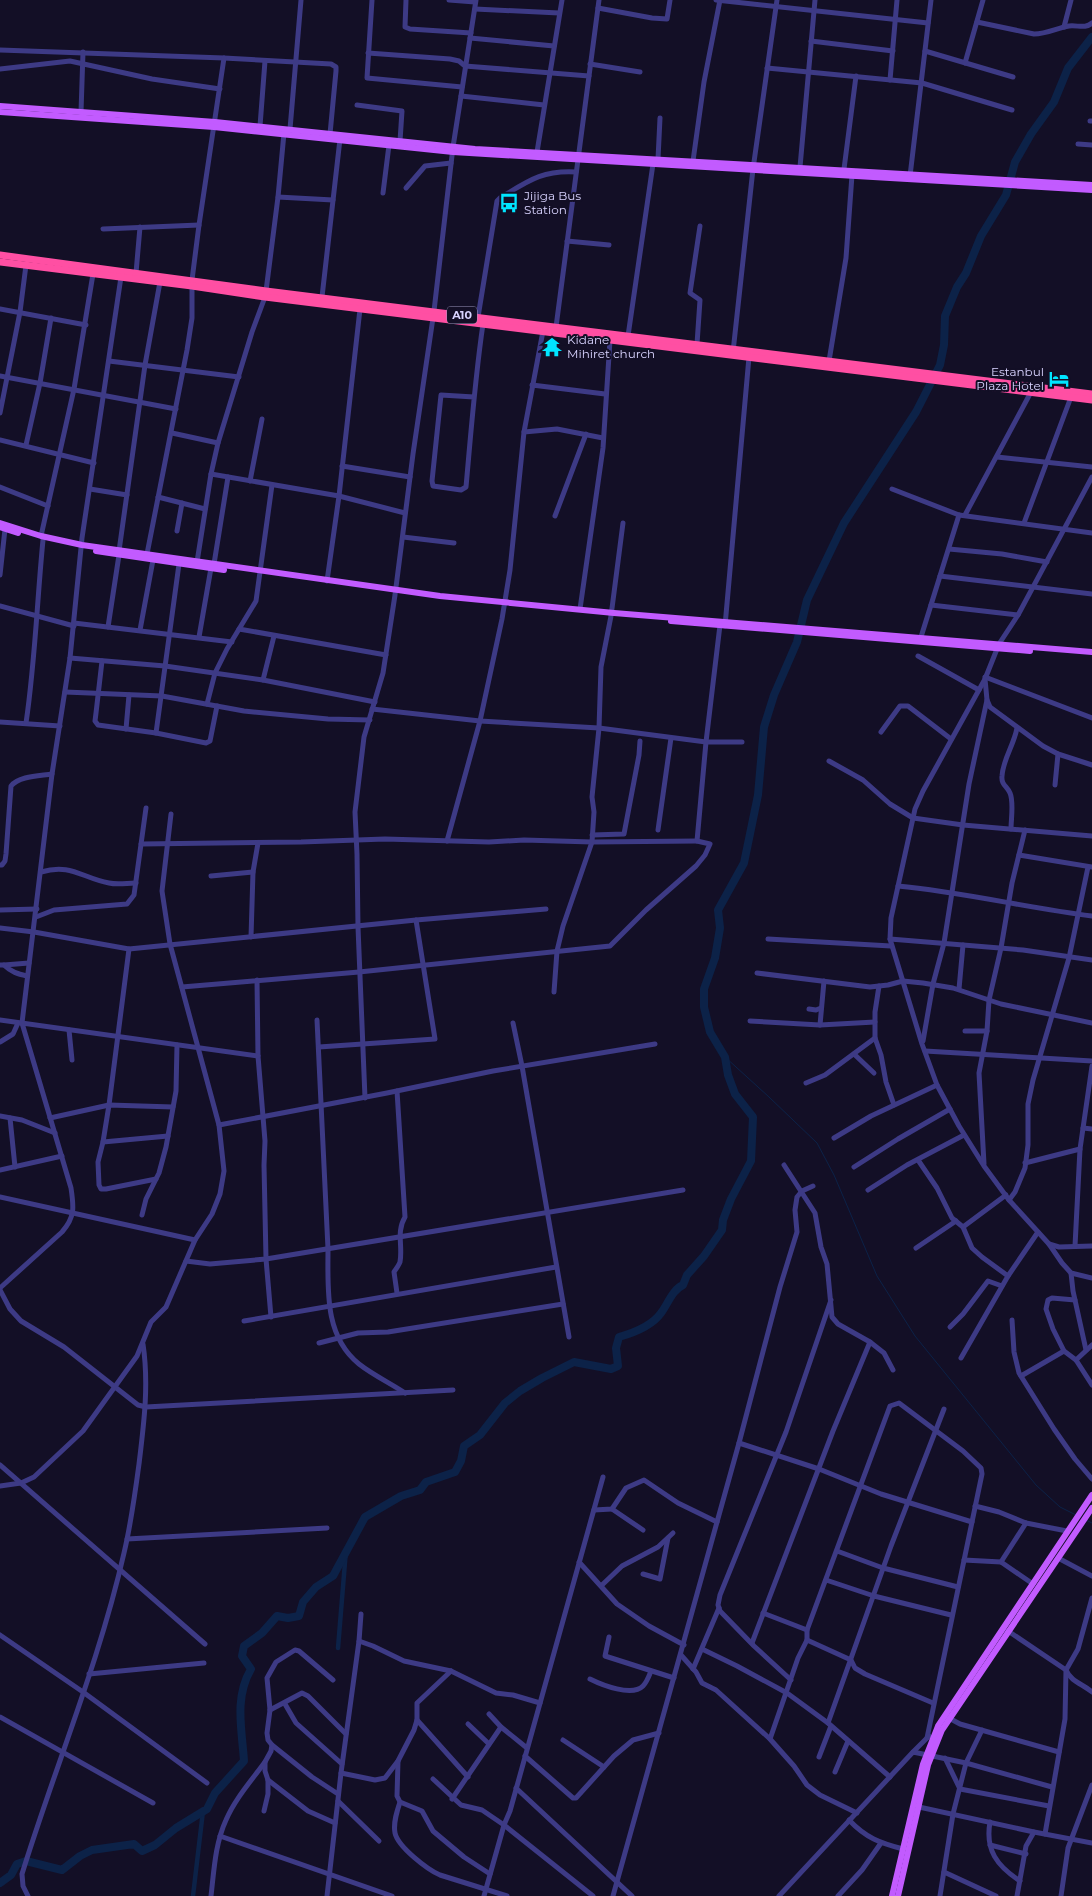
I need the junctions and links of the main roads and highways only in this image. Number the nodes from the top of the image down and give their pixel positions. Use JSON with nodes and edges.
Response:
{"nodes":[{"id":1,"x":0,"y":106,"type":"edge"},
{"id":2,"x":0,"y":112,"type":"edge"},
{"id":3,"x":214,"y":124,"type":"junction"},
{"id":4,"x":287,"y":131,"type":"junction"},
{"id":5,"x":453,"y":149,"type":"junction"},
{"id":6,"x":578,"y":157,"type":"junction"},
{"id":7,"x":656,"y":161,"type":"junction"},
{"id":8,"x":754,"y":167,"type":"junction"},
{"id":9,"x":910,"y":176,"type":"junction"},
{"id":10,"x":1030,"y":184,"type":"junction"},
{"id":11,"x":1092,"y":185,"type":"edge"},
{"id":12,"x":1092,"y":190,"type":"edge"},
{"id":13,"x":0,"y":255,"type":"edge"},
{"id":14,"x":0,"y":262,"type":"edge"},
{"id":15,"x":192,"y":283,"type":"junction"},
{"id":16,"x":266,"y":294,"type":"junction"},
{"id":17,"x":433,"y":314,"type":"junction"},
{"id":18,"x":733,"y":352,"type":"junction"},
{"id":19,"x":924,"y":376,"type":"junction"},
{"id":20,"x":955,"y":380,"type":"junction"},
{"id":21,"x":1092,"y":394,"type":"edge"},
{"id":22,"x":1092,"y":400,"type":"edge"},
{"id":23,"x":0,"y":523,"type":"edge"},
{"id":24,"x":2,"y":528,"type":"edge"},
{"id":25,"x":42,"y":538,"type":"junction"},
{"id":26,"x":119,"y":553,"type":"junction"},
{"id":27,"x":212,"y":566,"type":"junction"},
{"id":28,"x":261,"y":573,"type":"junction"},
{"id":29,"x":395,"y":593,"type":"junction"},
{"id":30,"x":505,"y":604,"type":"junction"},
{"id":31,"x":611,"y":614,"type":"junction"},
{"id":32,"x":828,"y":632,"type":"junction"},
{"id":33,"x":999,"y":646,"type":"junction"},
{"id":34,"x":1092,"y":652,"type":"edge"},
{"id":35,"x":1092,"y":656,"type":"edge"},
{"id":36,"x":1092,"y":1495,"type":"edge"},
{"id":37,"x":1090,"y":1507,"type":"edge"},
{"id":38,"x":947,"y":1717,"type":"junction"},
{"id":39,"x":928,"y":1755,"type":"junction"},
{"id":40,"x":892,"y":1896,"type":"edge"},
{"id":41,"x":898,"y":1896,"type":"edge"}],
"edges":[{"from":1,"to":3,"type":"main road"},
{"from":2,"to":3,"type":"main road"},
{"from":3,"to":4,"type":"main road"},
{"from":3,"to":4,"type":"main road"},
{"from":4,"to":5,"type":"main road"},
{"from":4,"to":5,"type":"main road"},
{"from":5,"to":6,"type":"main road"},
{"from":5,"to":6,"type":"main road"},
{"from":6,"to":7,"type":"main road"},
{"from":7,"to":8,"type":"main road"},
{"from":7,"to":8,"type":"main road"},
{"from":8,"to":9,"type":"main road"},
{"from":8,"to":9,"type":"main road"},
{"from":9,"to":10,"type":"main road"},
{"from":10,"to":11,"type":"main road"},
{"from":10,"to":12,"type":"main road"},
{"from":13,"to":15,"type":"highway","number":"A10"},
{"from":14,"to":15,"type":"highway","number":"A10"},
{"from":15,"to":16,"type":"highway","number":"A10"},
{"from":16,"to":17,"type":"highway","number":"A10"},
{"from":16,"to":17,"type":"highway","number":"A10"},
{"from":17,"to":18,"type":"highway","number":"A10"},
{"from":17,"to":18,"type":"highway","number":"A10"},
{"from":18,"to":19,"type":"highway","number":"A10"},
{"from":18,"to":19,"type":"highway","number":"A10"},
{"from":19,"to":20,"type":"highway","number":"A10"},
{"from":20,"to":21,"type":"highway","number":"A10"},
{"from":20,"to":22,"type":"highway","number":"A10"},
{"from":23,"to":25,"type":"main road"},
{"from":24,"to":25,"type":"main road"},
{"from":25,"to":26,"type":"main road"},
{"from":26,"to":27,"type":"main road"},
{"from":26,"to":27,"type":"main road"},
{"from":27,"to":28,"type":"main road"},
{"from":28,"to":29,"type":"main road"},
{"from":28,"to":29,"type":"main road"},
{"from":29,"to":30,"type":"main road"},
{"from":30,"to":31,"type":"main road"},
{"from":30,"to":31,"type":"main road"},
{"from":31,"to":32,"type":"main road"},
{"from":32,"to":33,"type":"main road"},
{"from":32,"to":33,"type":"main road"},
{"from":33,"to":34,"type":"main road"},
{"from":33,"to":35,"type":"main road"},
{"from":36,"to":37,"type":"main road"},
{"from":37,"to":38,"type":"main road"},
{"from":37,"to":38,"type":"main road"},
{"from":38,"to":39,"type":"main road"},
{"from":38,"to":39,"type":"main road"},
{"from":39,"to":40,"type":"main road"},
{"from":39,"to":41,"type":"main road"}]}
